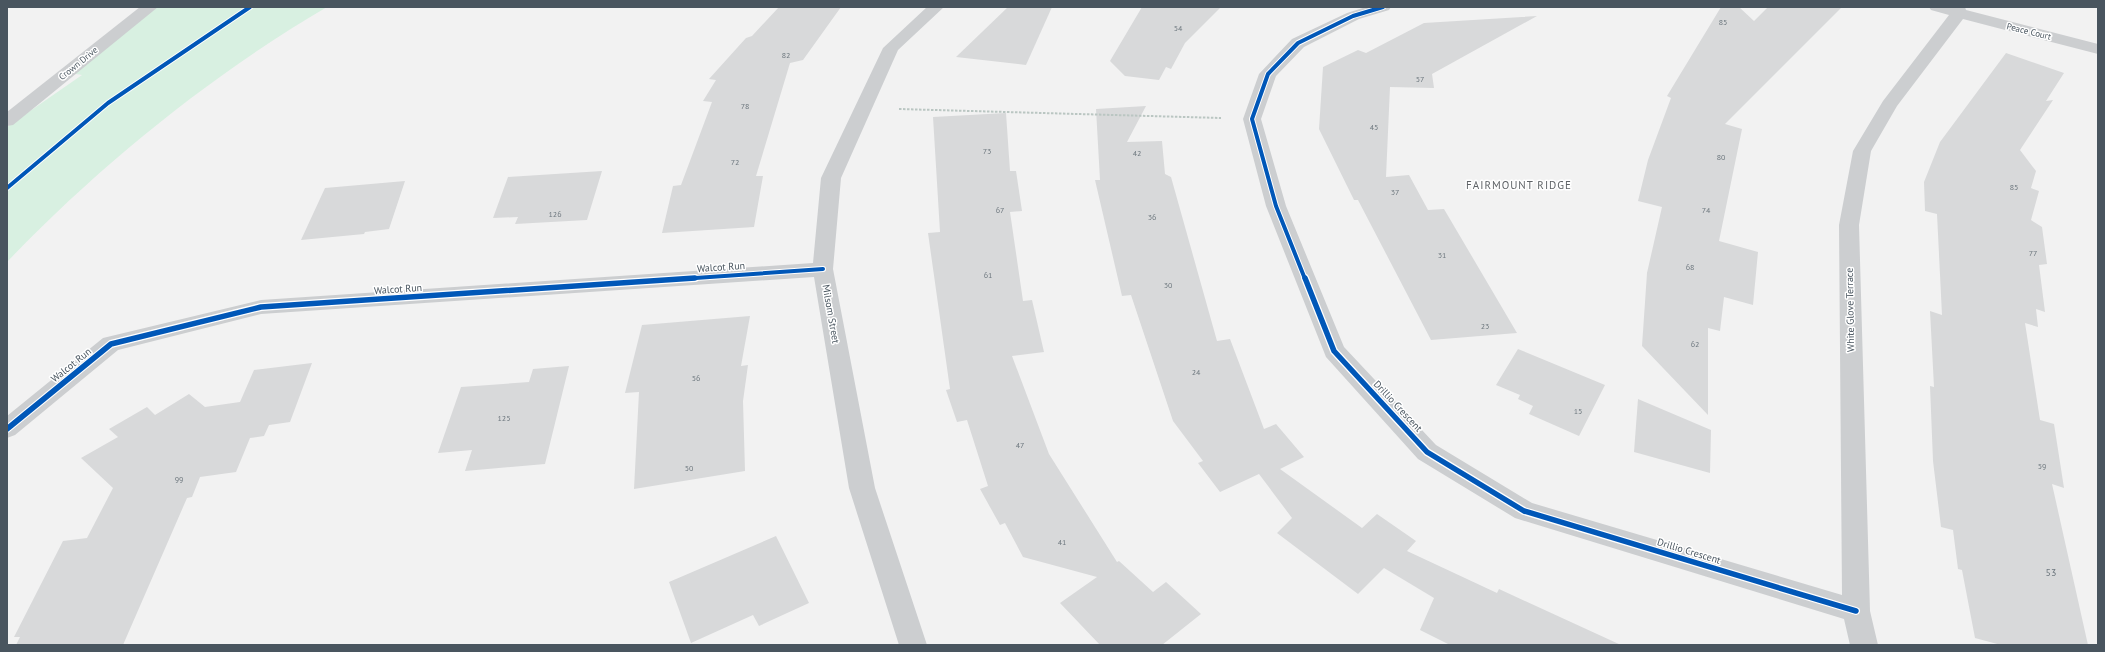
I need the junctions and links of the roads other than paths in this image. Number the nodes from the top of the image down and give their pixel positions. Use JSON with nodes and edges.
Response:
{"nodes":[{"id":1,"x":150,"y":7,"type":"edge"},
{"id":2,"x":936,"y":7,"type":"edge"},
{"id":3,"x":1383,"y":7,"type":"edge"},
{"id":4,"x":1937,"y":7,"type":"edge"},
{"id":5,"x":1958,"y":10,"type":"edge"},
{"id":6,"x":2098,"y":49,"type":"edge"},
{"id":7,"x":7,"y":121,"type":"edge"},
{"id":8,"x":823,"y":269,"type":"junction"},
{"id":9,"x":7,"y":429,"type":"edge"},
{"id":10,"x":1856,"y":611,"type":"junction"},
{"id":11,"x":913,"y":645,"type":"edge"},
{"id":12,"x":1864,"y":645,"type":"edge"}],
"edges":[{"from":1,"to":7,"type":"street","name":"Crown Drive"},
{"from":2,"to":8,"type":"street","name":"Milsom Street"},
{"from":3,"to":10,"type":"street","name":"Drillio Crescent"},
{"from":4,"to":5,"type":"street"},
{"from":5,"to":6,"type":"street","name":"Peace Court"},
{"from":5,"to":10,"type":"street","name":"White Glove Terrace"},
{"from":8,"to":9,"type":"street","name":"Walcot Run"},
{"from":8,"to":11,"type":"street","name":"Milsom Street"},
{"from":10,"to":12,"type":"street","name":"White Glove Terrace"}]}
